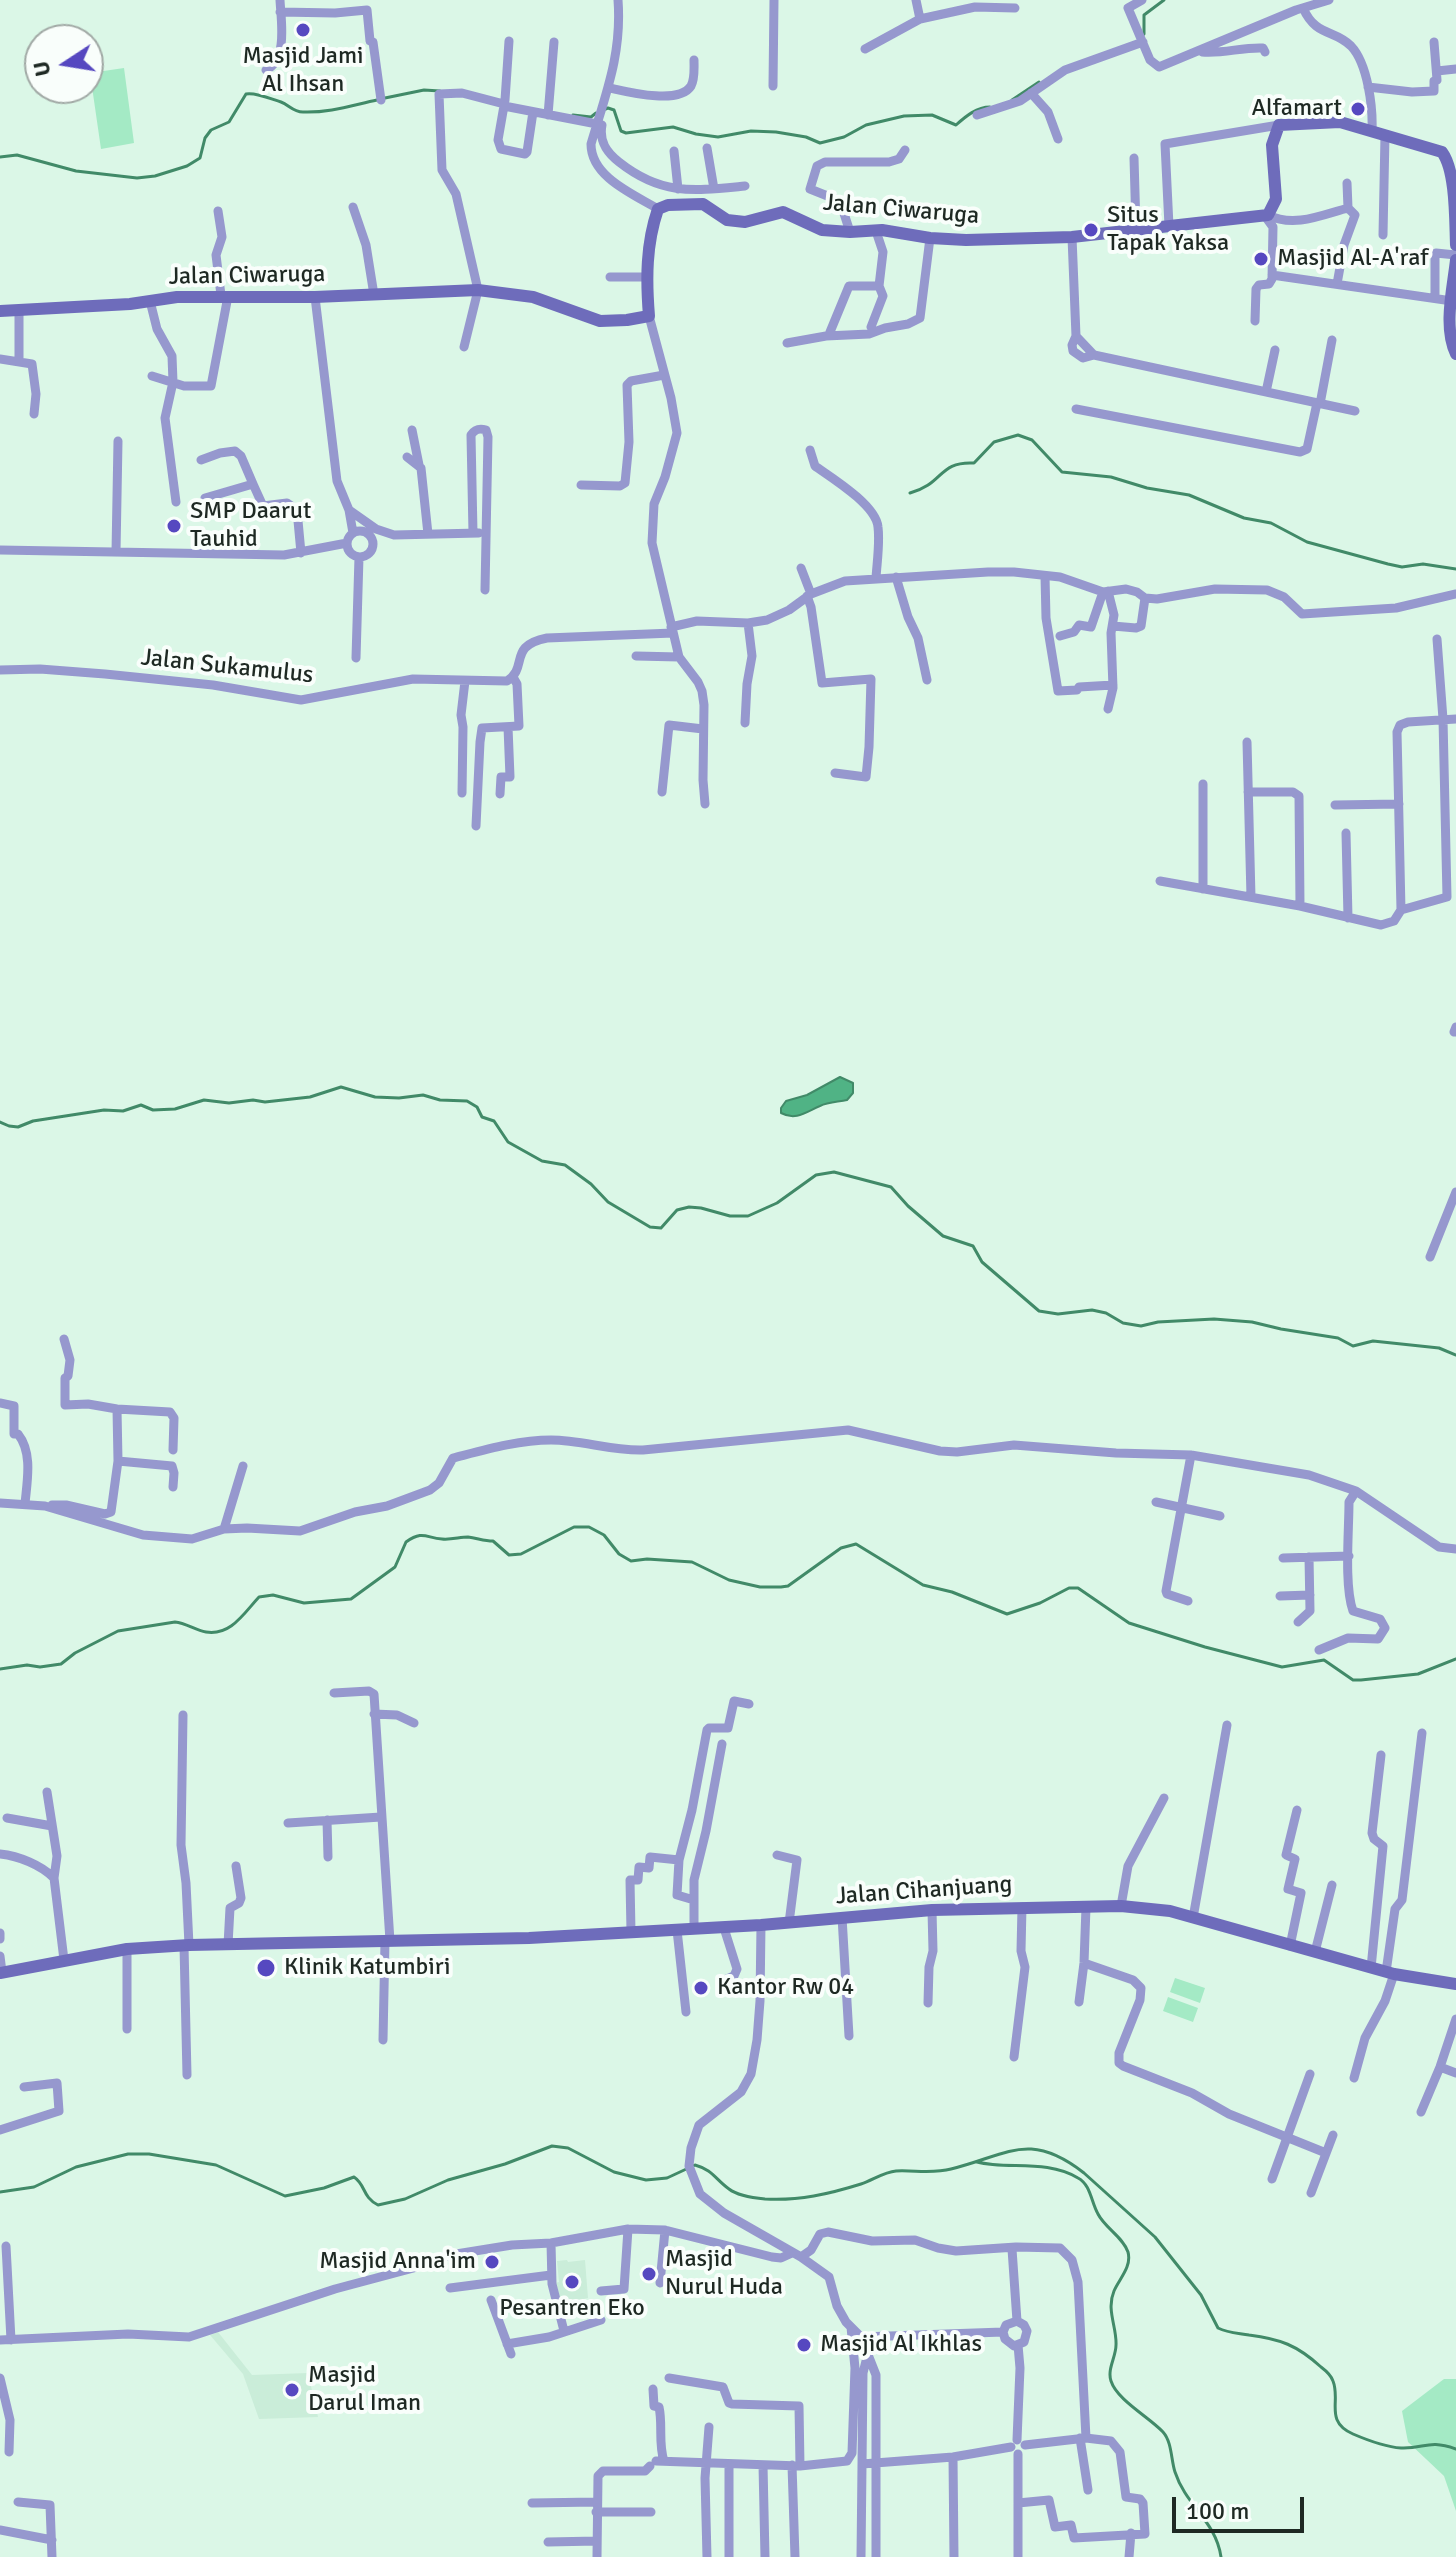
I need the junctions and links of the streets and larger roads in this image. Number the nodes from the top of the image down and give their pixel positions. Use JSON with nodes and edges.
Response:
{"nodes":[{"id":1,"x":280,"y":0,"type":"edge"},
{"id":2,"x":618,"y":0,"type":"edge"},
{"id":3,"x":774,"y":0,"type":"edge"},
{"id":4,"x":916,"y":0,"type":"edge"},
{"id":5,"x":1142,"y":0,"type":"edge"},
{"id":6,"x":1329,"y":0,"type":"edge"},
{"id":7,"x":1015,"y":8,"type":"dead end"},
{"id":8,"x":1303,"y":8,"type":"junction"},
{"id":9,"x":280,"y":12,"type":"junction"},
{"id":10,"x":920,"y":19,"type":"junction"},
{"id":11,"x":509,"y":41,"type":"dead end"},
{"id":12,"x":554,"y":42,"type":"dead end"},
{"id":13,"x":1143,"y":42,"type":"junction"},
{"id":14,"x":1434,"y":42,"type":"dead end"},
{"id":15,"x":865,"y":49,"type":"dead end"},
{"id":16,"x":1198,"y":51,"type":"junction"},
{"id":17,"x":1265,"y":52,"type":"dead end"},
{"id":18,"x":694,"y":60,"type":"dead end"},
{"id":19,"x":1456,"y":69,"type":"edge"},
{"id":20,"x":266,"y":70,"type":"dead end"},
{"id":21,"x":1437,"y":71,"type":"junction"},
{"id":22,"x":773,"y":86,"type":"dead end"},
{"id":23,"x":1368,"y":87,"type":"junction"},
{"id":24,"x":610,"y":88,"type":"junction"},
{"id":25,"x":1031,"y":93,"type":"junction"},
{"id":26,"x":381,"y":100,"type":"dead end"},
{"id":27,"x":504,"y":105,"type":"junction"},
{"id":28,"x":533,"y":112,"type":"junction"},
{"id":29,"x":600,"y":113,"type":"junction"},
{"id":30,"x":548,"y":115,"type":"junction"},
{"id":31,"x":977,"y":115,"type":"dead end"},
{"id":32,"x":597,"y":124,"type":"junction"},
{"id":33,"x":1279,"y":125,"type":"junction"},
{"id":34,"x":1378,"y":133,"type":"junction"},
{"id":35,"x":1058,"y":139,"type":"dead end"},
{"id":36,"x":707,"y":148,"type":"dead end"},
{"id":37,"x":905,"y":150,"type":"dead end"},
{"id":38,"x":674,"y":151,"type":"dead end"},
{"id":39,"x":1134,"y":158,"type":"dead end"},
{"id":40,"x":1454,"y":172,"type":"edge"},
{"id":41,"x":1347,"y":183,"type":"dead end"},
{"id":42,"x":745,"y":186,"type":"dead end"},
{"id":43,"x":678,"y":189,"type":"junction"},
{"id":44,"x":714,"y":189,"type":"junction"},
{"id":45,"x":353,"y":207,"type":"dead end"},
{"id":46,"x":1348,"y":208,"type":"junction"},
{"id":47,"x":658,"y":209,"type":"junction"},
{"id":48,"x":218,"y":211,"type":"dead end"},
{"id":49,"x":1267,"y":216,"type":"junction"},
{"id":50,"x":1169,"y":226,"type":"junction"},
{"id":51,"x":1136,"y":228,"type":"junction"},
{"id":52,"x":876,"y":231,"type":"junction"},
{"id":53,"x":850,"y":232,"type":"junction"},
{"id":54,"x":1383,"y":235,"type":"dead end"},
{"id":55,"x":1072,"y":237,"type":"junction"},
{"id":56,"x":930,"y":238,"type":"junction"},
{"id":57,"x":1456,"y":245,"type":"edge"},
{"id":58,"x":1456,"y":257,"type":"edge"},
{"id":59,"x":1272,"y":275,"type":"junction"},
{"id":60,"x":610,"y":277,"type":"dead end"},
{"id":61,"x":646,"y":277,"type":"junction"},
{"id":62,"x":1337,"y":284,"type":"junction"},
{"id":63,"x":879,"y":286,"type":"junction"},
{"id":64,"x":478,"y":290,"type":"junction"},
{"id":65,"x":374,"y":295,"type":"junction"},
{"id":66,"x":224,"y":296,"type":"junction"},
{"id":67,"x":315,"y":297,"type":"junction"},
{"id":68,"x":1435,"y":298,"type":"junction"},
{"id":69,"x":150,"y":301,"type":"junction"},
{"id":70,"x":1452,"y":301,"type":"junction"},
{"id":71,"x":19,"y":309,"type":"junction"},
{"id":72,"x":0,"y":311,"type":"edge"},
{"id":73,"x":649,"y":316,"type":"junction"},
{"id":74,"x":1255,"y":321,"type":"dead end"},
{"id":75,"x":871,"y":327,"type":"dead end"},
{"id":76,"x":830,"y":332,"type":"dead end"},
{"id":77,"x":1332,"y":340,"type":"dead end"},
{"id":78,"x":787,"y":343,"type":"dead end"},
{"id":79,"x":464,"y":347,"type":"dead end"},
{"id":80,"x":1275,"y":350,"type":"dead end"},
{"id":81,"x":1456,"y":354,"type":"edge"},
{"id":82,"x":0,"y":359,"type":"edge"},
{"id":83,"x":19,"y":361,"type":"junction"},
{"id":84,"x":664,"y":375,"type":"junction"},
{"id":85,"x":152,"y":376,"type":"dead end"},
{"id":86,"x":173,"y":382,"type":"junction"},
{"id":87,"x":1266,"y":392,"type":"junction"},
{"id":88,"x":1319,"y":403,"type":"junction"},
{"id":89,"x":1076,"y":409,"type":"dead end"},
{"id":90,"x":1355,"y":411,"type":"dead end"},
{"id":91,"x":34,"y":414,"type":"dead end"},
{"id":92,"x":412,"y":430,"type":"dead end"},
{"id":93,"x":118,"y":441,"type":"dead end"},
{"id":94,"x":810,"y":450,"type":"dead end"},
{"id":95,"x":407,"y":457,"type":"dead end"},
{"id":96,"x":201,"y":460,"type":"dead end"},
{"id":97,"x":419,"y":465,"type":"junction"},
{"id":98,"x":253,"y":484,"type":"junction"},
{"id":99,"x":581,"y":485,"type":"dead end"},
{"id":100,"x":205,"y":498,"type":"dead end"},
{"id":101,"x":176,"y":502,"type":"dead end"},
{"id":102,"x":349,"y":510,"type":"junction"},
{"id":103,"x":353,"y":533,"type":"junction"},
{"id":104,"x":473,"y":533,"type":"junction"},
{"id":105,"x":486,"y":533,"type":"junction"},
{"id":106,"x":428,"y":534,"type":"junction"},
{"id":107,"x":347,"y":543,"type":"junction"},
{"id":108,"x":0,"y":550,"type":"edge"},
{"id":109,"x":116,"y":552,"type":"junction"},
{"id":110,"x":301,"y":553,"type":"junction"},
{"id":111,"x":359,"y":557,"type":"junction"},
{"id":112,"x":801,"y":568,"type":"dead end"},
{"id":113,"x":1045,"y":576,"type":"junction"},
{"id":114,"x":896,"y":577,"type":"junction"},
{"id":115,"x":876,"y":578,"type":"junction"},
{"id":116,"x":485,"y":590,"type":"dead end"},
{"id":117,"x":1106,"y":592,"type":"junction"},
{"id":118,"x":1456,"y":594,"type":"edge"},
{"id":119,"x":809,"y":595,"type":"junction"},
{"id":120,"x":1145,"y":598,"type":"junction"},
{"id":121,"x":748,"y":623,"type":"junction"},
{"id":122,"x":1113,"y":626,"type":"junction"},
{"id":123,"x":672,"y":630,"type":"junction"},
{"id":124,"x":1060,"y":636,"type":"dead end"},
{"id":125,"x":1437,"y":639,"type":"dead end"},
{"id":126,"x":636,"y":656,"type":"dead end"},
{"id":127,"x":679,"y":657,"type":"junction"},
{"id":128,"x":356,"y":658,"type":"dead end"},
{"id":129,"x":0,"y":670,"type":"edge"},
{"id":130,"x":513,"y":677,"type":"junction"},
{"id":131,"x":927,"y":680,"type":"dead end"},
{"id":132,"x":465,"y":681,"type":"junction"},
{"id":133,"x":1113,"y":685,"type":"junction"},
{"id":134,"x":1108,"y":709,"type":"dead end"},
{"id":135,"x":1443,"y":719,"type":"junction"},
{"id":136,"x":1456,"y":719,"type":"edge"},
{"id":137,"x":745,"y":723,"type":"dead end"},
{"id":138,"x":508,"y":727,"type":"junction"},
{"id":139,"x":703,"y":729,"type":"junction"},
{"id":140,"x":1247,"y":742,"type":"dead end"},
{"id":141,"x":835,"y":773,"type":"dead end"},
{"id":142,"x":1203,"y":784,"type":"dead end"},
{"id":143,"x":662,"y":792,"type":"dead end"},
{"id":144,"x":1248,"y":792,"type":"junction"},
{"id":145,"x":462,"y":793,"type":"dead end"},
{"id":146,"x":500,"y":794,"type":"dead end"},
{"id":147,"x":705,"y":804,"type":"dead end"},
{"id":148,"x":1399,"y":804,"type":"junction"},
{"id":149,"x":1335,"y":805,"type":"dead end"},
{"id":150,"x":476,"y":826,"type":"dead end"},
{"id":151,"x":1346,"y":833,"type":"dead end"},
{"id":152,"x":1160,"y":881,"type":"dead end"},
{"id":153,"x":1203,"y":889,"type":"junction"},
{"id":154,"x":1451,"y":896,"type":"edge"},
{"id":155,"x":1251,"y":897,"type":"junction"},
{"id":156,"x":1300,"y":906,"type":"junction"},
{"id":157,"x":1401,"y":910,"type":"junction"},
{"id":158,"x":1348,"y":918,"type":"junction"},
{"id":159,"x":1456,"y":1192,"type":"edge"},
{"id":160,"x":1430,"y":1257,"type":"dead end"},
{"id":161,"x":64,"y":1339,"type":"dead end"},
{"id":162,"x":0,"y":1403,"type":"edge"},
{"id":163,"x":117,"y":1409,"type":"junction"},
{"id":164,"x":173,"y":1450,"type":"dead end"},
{"id":165,"x":1191,"y":1455,"type":"junction"},
{"id":166,"x":118,"y":1461,"type":"junction"},
{"id":167,"x":243,"y":1466,"type":"dead end"},
{"id":168,"x":173,"y":1487,"type":"dead end"},
{"id":169,"x":1356,"y":1491,"type":"junction"},
{"id":170,"x":1156,"y":1502,"type":"dead end"},
{"id":171,"x":0,"y":1503,"type":"edge"},
{"id":172,"x":25,"y":1504,"type":"junction"},
{"id":173,"x":45,"y":1506,"type":"junction"},
{"id":174,"x":1181,"y":1508,"type":"junction"},
{"id":175,"x":1220,"y":1516,"type":"dead end"},
{"id":176,"x":224,"y":1529,"type":"junction"},
{"id":177,"x":1456,"y":1549,"type":"edge"},
{"id":178,"x":1349,"y":1556,"type":"junction"},
{"id":179,"x":1309,"y":1557,"type":"junction"},
{"id":180,"x":1283,"y":1558,"type":"dead end"},
{"id":181,"x":1310,"y":1595,"type":"junction"},
{"id":182,"x":1280,"y":1596,"type":"dead end"},
{"id":183,"x":1188,"y":1601,"type":"dead end"},
{"id":184,"x":1298,"y":1622,"type":"dead end"},
{"id":185,"x":1319,"y":1650,"type":"dead end"},
{"id":186,"x":334,"y":1693,"type":"dead end"},
{"id":187,"x":749,"y":1704,"type":"dead end"},
{"id":188,"x":374,"y":1714,"type":"junction"},
{"id":189,"x":183,"y":1715,"type":"dead end"},
{"id":190,"x":414,"y":1723,"type":"dead end"},
{"id":191,"x":1227,"y":1725,"type":"dead end"},
{"id":192,"x":1422,"y":1733,"type":"dead end"},
{"id":193,"x":722,"y":1744,"type":"dead end"},
{"id":194,"x":1381,"y":1755,"type":"dead end"},
{"id":195,"x":47,"y":1792,"type":"dead end"},
{"id":196,"x":1164,"y":1798,"type":"dead end"},
{"id":197,"x":1297,"y":1810,"type":"dead end"},
{"id":198,"x":381,"y":1817,"type":"junction"},
{"id":199,"x":7,"y":1818,"type":"dead end"},
{"id":200,"x":327,"y":1820,"type":"junction"},
{"id":201,"x":288,"y":1823,"type":"dead end"},
{"id":202,"x":52,"y":1826,"type":"junction"},
{"id":203,"x":0,"y":1854,"type":"edge"},
{"id":204,"x":777,"y":1855,"type":"dead end"},
{"id":205,"x":328,"y":1857,"type":"dead end"},
{"id":206,"x":679,"y":1860,"type":"junction"},
{"id":207,"x":236,"y":1866,"type":"dead end"},
{"id":208,"x":54,"y":1878,"type":"junction"},
{"id":209,"x":1332,"y":1885,"type":"dead end"},
{"id":210,"x":694,"y":1900,"type":"junction"},
{"id":211,"x":1121,"y":1906,"type":"junction"},
{"id":212,"x":1022,"y":1907,"type":"junction"},
{"id":213,"x":1086,"y":1907,"type":"junction"},
{"id":214,"x":932,"y":1910,"type":"junction"},
{"id":215,"x":1371,"y":1911,"type":"dead end"},
{"id":216,"x":842,"y":1917,"type":"junction"},
{"id":217,"x":1193,"y":1918,"type":"junction"},
{"id":218,"x":789,"y":1923,"type":"junction"},
{"id":219,"x":761,"y":1925,"type":"junction"},
{"id":220,"x":724,"y":1928,"type":"junction"},
{"id":221,"x":694,"y":1929,"type":"junction"},
{"id":222,"x":677,"y":1930,"type":"junction"},
{"id":223,"x":631,"y":1932,"type":"junction"},
{"id":224,"x":388,"y":1941,"type":"junction"},
{"id":225,"x":228,"y":1945,"type":"junction"},
{"id":226,"x":187,"y":1946,"type":"junction"},
{"id":227,"x":1290,"y":1946,"type":"junction"},
{"id":228,"x":127,"y":1949,"type":"junction"},
{"id":229,"x":1315,"y":1952,"type":"junction"},
{"id":230,"x":0,"y":1956,"type":"edge"},
{"id":231,"x":64,"y":1960,"type":"junction"},
{"id":232,"x":1084,"y":1963,"type":"junction"},
{"id":233,"x":1368,"y":1967,"type":"junction"},
{"id":234,"x":1,"y":1972,"type":"edge"},
{"id":235,"x":1390,"y":1973,"type":"junction"},
{"id":236,"x":727,"y":1979,"type":"dead end"},
{"id":237,"x":1456,"y":1984,"type":"edge"},
{"id":238,"x":1079,"y":2002,"type":"dead end"},
{"id":239,"x":928,"y":2003,"type":"dead end"},
{"id":240,"x":686,"y":2012,"type":"dead end"},
{"id":241,"x":1456,"y":2019,"type":"edge"},
{"id":242,"x":127,"y":2029,"type":"dead end"},
{"id":243,"x":849,"y":2036,"type":"dead end"},
{"id":244,"x":383,"y":2040,"type":"dead end"},
{"id":245,"x":1014,"y":2057,"type":"dead end"},
{"id":246,"x":1440,"y":2067,"type":"junction"},
{"id":247,"x":1456,"y":2073,"type":"edge"},
{"id":248,"x":1310,"y":2074,"type":"dead end"},
{"id":249,"x":187,"y":2075,"type":"dead end"},
{"id":250,"x":1354,"y":2078,"type":"dead end"},
{"id":251,"x":24,"y":2087,"type":"dead end"},
{"id":252,"x":1421,"y":2112,"type":"dead end"},
{"id":253,"x":0,"y":2130,"type":"edge"},
{"id":254,"x":1333,"y":2135,"type":"dead end"},
{"id":255,"x":1288,"y":2138,"type":"junction"},
{"id":256,"x":1326,"y":2153,"type":"junction"},
{"id":257,"x":1272,"y":2179,"type":"dead end"},
{"id":258,"x":1311,"y":2193,"type":"dead end"},
{"id":259,"x":628,"y":2229,"type":"junction"},
{"id":260,"x":665,"y":2230,"type":"junction"},
{"id":261,"x":551,"y":2243,"type":"junction"},
{"id":262,"x":6,"y":2246,"type":"dead end"},
{"id":263,"x":1012,"y":2249,"type":"junction"},
{"id":264,"x":797,"y":2255,"type":"junction"},
{"id":265,"x":551,"y":2275,"type":"junction"},
{"id":266,"x":660,"y":2283,"type":"dead end"},
{"id":267,"x":450,"y":2288,"type":"dead end"},
{"id":268,"x":601,"y":2291,"type":"dead end"},
{"id":269,"x":491,"y":2300,"type":"dead end"},
{"id":270,"x":601,"y":2320,"type":"dead end"},
{"id":271,"x":1017,"y":2321,"type":"junction"},
{"id":272,"x":851,"y":2327,"type":"junction"},
{"id":273,"x":564,"y":2331,"type":"junction"},
{"id":274,"x":1003,"y":2332,"type":"junction"},
{"id":275,"x":861,"y":2337,"type":"junction"},
{"id":276,"x":0,"y":2340,"type":"edge"},
{"id":277,"x":11,"y":2340,"type":"junction"},
{"id":278,"x":1018,"y":2345,"type":"junction"},
{"id":279,"x":868,"y":2352,"type":"junction"},
{"id":280,"x":0,"y":2378,"type":"edge"},
{"id":281,"x":669,"y":2378,"type":"dead end"},
{"id":282,"x":653,"y":2389,"type":"dead end"},
{"id":283,"x":709,"y":2427,"type":"dead end"},
{"id":284,"x":1083,"y":2438,"type":"junction"},
{"id":285,"x":1018,"y":2446,"type":"junction"},
{"id":286,"x":9,"y":2452,"type":"dead end"},
{"id":287,"x":953,"y":2457,"type":"junction"},
{"id":288,"x":657,"y":2462,"type":"junction"},
{"id":289,"x":708,"y":2463,"type":"junction"},
{"id":290,"x":729,"y":2464,"type":"junction"},
{"id":291,"x":862,"y":2464,"type":"junction"},
{"id":292,"x":877,"y":2464,"type":"junction"},
{"id":293,"x":763,"y":2465,"type":"junction"},
{"id":294,"x":796,"y":2466,"type":"junction"},
{"id":295,"x":1088,"y":2490,"type":"dead end"},
{"id":296,"x":18,"y":2502,"type":"dead end"},
{"id":297,"x":532,"y":2503,"type":"dead end"},
{"id":298,"x":1018,"y":2503,"type":"junction"},
{"id":299,"x":596,"y":2507,"type":"junction"},
{"id":300,"x":651,"y":2512,"type":"dead end"},
{"id":301,"x":0,"y":2530,"type":"edge"},
{"id":302,"x":1131,"y":2533,"type":"junction"},
{"id":303,"x":52,"y":2540,"type":"junction"},
{"id":304,"x":597,"y":2541,"type":"junction"},
{"id":305,"x":548,"y":2542,"type":"dead end"},
{"id":306,"x":52,"y":2557,"type":"edge"},
{"id":307,"x":597,"y":2557,"type":"edge"},
{"id":308,"x":707,"y":2557,"type":"edge"},
{"id":309,"x":729,"y":2557,"type":"edge"},
{"id":310,"x":765,"y":2557,"type":"edge"},
{"id":311,"x":795,"y":2557,"type":"edge"},
{"id":312,"x":861,"y":2557,"type":"edge"},
{"id":313,"x":876,"y":2557,"type":"edge"},
{"id":314,"x":954,"y":2557,"type":"edge"},
{"id":315,"x":1018,"y":2557,"type":"edge"},
{"id":316,"x":1129,"y":2557,"type":"edge"}],
"edges":[{"from":1,"to":9,"type":"street"},
{"from":2,"to":24,"type":"street"},
{"from":3,"to":22,"type":"street"},
{"from":4,"to":10,"type":"street"},
{"from":5,"to":13,"type":"street"},
{"from":6,"to":8,"type":"street"},
{"from":7,"to":10,"type":"street"},
{"from":8,"to":16,"type":"street"},
{"from":8,"to":23,"type":"street"},
{"from":9,"to":20,"type":"street"},
{"from":9,"to":26,"type":"street"},
{"from":10,"to":15,"type":"street"},
{"from":11,"to":27,"type":"street"},
{"from":12,"to":30,"type":"street"},
{"from":13,"to":16,"type":"street"},
{"from":13,"to":25,"type":"street"},
{"from":14,"to":21,"type":"street"},
{"from":16,"to":17,"type":"street"},
{"from":18,"to":24,"type":"street"},
{"from":19,"to":21,"type":"street"},
{"from":21,"to":23,"type":"street"},
{"from":23,"to":34,"type":"street"},
{"from":24,"to":29,"type":"street"},
{"from":25,"to":31,"type":"street"},
{"from":25,"to":35,"type":"street"},
{"from":27,"to":28,"type":"street"},
{"from":27,"to":28,"type":"street"},
{"from":27,"to":64,"type":"street"},
{"from":28,"to":30,"type":"street"},
{"from":29,"to":32,"type":"street"},
{"from":29,"to":43,"type":"street"},
{"from":30,"to":32,"type":"street"},
{"from":32,"to":47,"type":"street"},
{"from":33,"to":34,"type":"street"},
{"from":33,"to":49,"type":"street"},
{"from":33,"to":50,"type":"street"},
{"from":34,"to":40,"type":"street"},
{"from":34,"to":54,"type":"street"},
{"from":36,"to":44,"type":"street"},
{"from":37,"to":53,"type":"street"},
{"from":38,"to":43,"type":"street"},
{"from":39,"to":51,"type":"street"},
{"from":40,"to":57,"type":"street"},
{"from":41,"to":46,"type":"street"},
{"from":42,"to":44,"type":"street"},
{"from":43,"to":44,"type":"street"},
{"from":45,"to":65,"type":"street"},
{"from":46,"to":49,"type":"street"},
{"from":46,"to":62,"type":"street"},
{"from":47,"to":53,"type":"street","name":"Jalan Ciwaruga"},
{"from":47,"to":61,"type":"street"},
{"from":48,"to":66,"type":"street"},
{"from":49,"to":50,"type":"street","name":"Jalan Ciwaruga"},
{"from":49,"to":59,"type":"street"},
{"from":50,"to":51,"type":"street","name":"Jalan Ciwaruga"},
{"from":51,"to":55,"type":"street","name":"Jalan Ciwaruga"},
{"from":52,"to":53,"type":"street","name":"Jalan Ciwaruga"},
{"from":52,"to":56,"type":"street","name":"Jalan Ciwaruga"},
{"from":52,"to":63,"type":"street"},
{"from":55,"to":56,"type":"street","name":"Jalan Ciwaruga"},
{"from":55,"to":87,"type":"street"},
{"from":56,"to":78,"type":"street"},
{"from":58,"to":68,"type":"street"},
{"from":58,"to":70,"type":"street"},
{"from":59,"to":62,"type":"street"},
{"from":59,"to":74,"type":"street"},
{"from":60,"to":61,"type":"street"},
{"from":61,"to":73,"type":"street"},
{"from":62,"to":68,"type":"street"},
{"from":63,"to":75,"type":"street"},
{"from":63,"to":76,"type":"street"},
{"from":64,"to":65,"type":"street","name":"Jalan Ciwaruga"},
{"from":64,"to":73,"type":"street","name":"Jalan Ciwaruga"},
{"from":64,"to":79,"type":"street"},
{"from":65,"to":67,"type":"street","name":"Jalan Ciwaruga"},
{"from":66,"to":67,"type":"street","name":"Jalan Ciwaruga"},
{"from":66,"to":69,"type":"street","name":"Jalan Ciwaruga"},
{"from":66,"to":86,"type":"street"},
{"from":67,"to":102,"type":"street"},
{"from":68,"to":70,"type":"street"},
{"from":69,"to":71,"type":"street","name":"Jalan Ciwaruga"},
{"from":69,"to":86,"type":"street"},
{"from":70,"to":81,"type":"street"},
{"from":71,"to":72,"type":"street","name":"Jalan Ciwaruga"},
{"from":71,"to":83,"type":"street"},
{"from":73,"to":84,"type":"street"},
{"from":77,"to":88,"type":"street"},
{"from":80,"to":87,"type":"street"},
{"from":82,"to":83,"type":"street"},
{"from":83,"to":91,"type":"street"},
{"from":84,"to":99,"type":"street"},
{"from":84,"to":123,"type":"street"},
{"from":85,"to":86,"type":"street"},
{"from":86,"to":101,"type":"street"},
{"from":87,"to":88,"type":"street"},
{"from":88,"to":89,"type":"street"},
{"from":88,"to":90,"type":"street"},
{"from":92,"to":97,"type":"street"},
{"from":93,"to":109,"type":"street"},
{"from":94,"to":115,"type":"street"},
{"from":95,"to":97,"type":"street"},
{"from":96,"to":98,"type":"street"},
{"from":97,"to":106,"type":"street"},
{"from":98,"to":100,"type":"street"},
{"from":98,"to":110,"type":"street"},
{"from":102,"to":103,"type":"street"},
{"from":102,"to":106,"type":"street"},
{"from":103,"to":107,"type":"street"},
{"from":103,"to":111,"type":"street"},
{"from":104,"to":105,"type":"street"},
{"from":104,"to":105,"type":"street"},
{"from":104,"to":106,"type":"street"},
{"from":105,"to":116,"type":"street"},
{"from":107,"to":110,"type":"street"},
{"from":107,"to":111,"type":"street"},
{"from":108,"to":109,"type":"street"},
{"from":109,"to":110,"type":"street"},
{"from":111,"to":128,"type":"street"},
{"from":112,"to":119,"type":"street"},
{"from":113,"to":114,"type":"street"},
{"from":113,"to":117,"type":"street"},
{"from":113,"to":133,"type":"street"},
{"from":114,"to":115,"type":"street"},
{"from":114,"to":131,"type":"street"},
{"from":115,"to":119,"type":"street"},
{"from":117,"to":120,"type":"street"},
{"from":117,"to":122,"type":"street"},
{"from":117,"to":124,"type":"street"},
{"from":118,"to":120,"type":"street"},
{"from":119,"to":121,"type":"street"},
{"from":119,"to":141,"type":"street"},
{"from":120,"to":122,"type":"street"},
{"from":121,"to":123,"type":"street"},
{"from":121,"to":137,"type":"street"},
{"from":122,"to":133,"type":"street"},
{"from":123,"to":127,"type":"street"},
{"from":123,"to":130,"type":"street"},
{"from":125,"to":135,"type":"street"},
{"from":126,"to":127,"type":"street"},
{"from":127,"to":139,"type":"street"},
{"from":129,"to":132,"type":"street","name":"Jalan Sukamulus"},
{"from":130,"to":132,"type":"street","name":"Jalan Sukamulus"},
{"from":130,"to":138,"type":"street"},
{"from":132,"to":145,"type":"street"},
{"from":133,"to":134,"type":"street"},
{"from":135,"to":136,"type":"street"},
{"from":135,"to":148,"type":"street"},
{"from":135,"to":154,"type":"street"},
{"from":138,"to":146,"type":"street"},
{"from":138,"to":150,"type":"street"},
{"from":139,"to":143,"type":"street"},
{"from":139,"to":147,"type":"street"},
{"from":140,"to":144,"type":"street"},
{"from":142,"to":153,"type":"street"},
{"from":144,"to":155,"type":"street"},
{"from":144,"to":156,"type":"street"},
{"from":148,"to":149,"type":"street"},
{"from":148,"to":157,"type":"street"},
{"from":151,"to":158,"type":"street"},
{"from":152,"to":153,"type":"street"},
{"from":153,"to":155,"type":"street"},
{"from":154,"to":157,"type":"street"},
{"from":155,"to":156,"type":"street"},
{"from":156,"to":158,"type":"street"},
{"from":157,"to":158,"type":"street"},
{"from":159,"to":160,"type":"street"},
{"from":161,"to":163,"type":"street"},
{"from":162,"to":172,"type":"street"},
{"from":163,"to":164,"type":"street"},
{"from":163,"to":166,"type":"street"},
{"from":165,"to":169,"type":"street"},
{"from":165,"to":174,"type":"street"},
{"from":165,"to":176,"type":"street"},
{"from":166,"to":168,"type":"street"},
{"from":166,"to":173,"type":"street"},
{"from":167,"to":176,"type":"street"},
{"from":169,"to":177,"type":"street"},
{"from":169,"to":178,"type":"street"},
{"from":170,"to":174,"type":"street"},
{"from":171,"to":172,"type":"street"},
{"from":172,"to":173,"type":"street"},
{"from":173,"to":176,"type":"street"},
{"from":174,"to":175,"type":"street"},
{"from":174,"to":183,"type":"street"},
{"from":178,"to":179,"type":"street"},
{"from":178,"to":185,"type":"street"},
{"from":179,"to":180,"type":"street"},
{"from":179,"to":181,"type":"street"},
{"from":181,"to":182,"type":"street"},
{"from":181,"to":184,"type":"street"},
{"from":186,"to":188,"type":"street"},
{"from":187,"to":206,"type":"street"},
{"from":188,"to":190,"type":"street"},
{"from":188,"to":198,"type":"street"},
{"from":189,"to":226,"type":"street"},
{"from":191,"to":217,"type":"street"},
{"from":192,"to":235,"type":"street"},
{"from":193,"to":210,"type":"street"},
{"from":194,"to":233,"type":"street"},
{"from":195,"to":202,"type":"street"},
{"from":196,"to":211,"type":"street"},
{"from":197,"to":227,"type":"street"},
{"from":198,"to":200,"type":"street"},
{"from":198,"to":224,"type":"street"},
{"from":199,"to":202,"type":"street"},
{"from":200,"to":201,"type":"street"},
{"from":200,"to":205,"type":"street"},
{"from":202,"to":208,"type":"street"},
{"from":203,"to":208,"type":"street"},
{"from":204,"to":218,"type":"street"},
{"from":206,"to":210,"type":"street"},
{"from":206,"to":223,"type":"street"},
{"from":207,"to":225,"type":"street"},
{"from":208,"to":231,"type":"street"},
{"from":209,"to":229,"type":"street"},
{"from":210,"to":221,"type":"street"},
{"from":211,"to":213,"type":"street","name":"Jalan Cihanjuang"},
{"from":211,"to":217,"type":"street","name":"Jalan Cihanjuang"},
{"from":212,"to":213,"type":"street","name":"Jalan Cihanjuang"},
{"from":212,"to":214,"type":"street","name":"Jalan Cihanjuang"},
{"from":212,"to":245,"type":"street"},
{"from":213,"to":232,"type":"street"},
{"from":214,"to":216,"type":"street","name":"Jalan Cihanjuang"},
{"from":214,"to":239,"type":"street"},
{"from":215,"to":233,"type":"street"},
{"from":216,"to":218,"type":"street","name":"Jalan Cihanjuang"},
{"from":216,"to":243,"type":"street"},
{"from":217,"to":227,"type":"street","name":"Jalan Cihanjuang"},
{"from":218,"to":219,"type":"street","name":"Jalan Cihanjuang"},
{"from":219,"to":220,"type":"street","name":"Jalan Cihanjuang"},
{"from":219,"to":264,"type":"street"},
{"from":220,"to":221,"type":"street","name":"Jalan Cihanjuang"},
{"from":220,"to":236,"type":"street"},
{"from":221,"to":222,"type":"street","name":"Jalan Cihanjuang"},
{"from":222,"to":223,"type":"street","name":"Jalan Cihanjuang"},
{"from":222,"to":240,"type":"street"},
{"from":223,"to":224,"type":"street","name":"Jalan Cihanjuang"},
{"from":224,"to":225,"type":"street","name":"Jalan Cihanjuang"},
{"from":224,"to":244,"type":"street"},
{"from":225,"to":226,"type":"street","name":"Jalan Cihanjuang"},
{"from":226,"to":228,"type":"street","name":"Jalan Cihanjuang"},
{"from":226,"to":249,"type":"street"},
{"from":227,"to":229,"type":"street","name":"Jalan Cihanjuang"},
{"from":228,"to":231,"type":"street","name":"Jalan Cihanjuang"},
{"from":228,"to":242,"type":"street"},
{"from":229,"to":233,"type":"street","name":"Jalan Cihanjuang"},
{"from":230,"to":234,"type":"street"},
{"from":231,"to":234,"type":"street","name":"Jalan Cihanjuang"},
{"from":232,"to":238,"type":"street"},
{"from":232,"to":255,"type":"street"},
{"from":233,"to":235,"type":"street","name":"Jalan Cihanjuang"},
{"from":235,"to":237,"type":"street","name":"Jalan Cihanjuang"},
{"from":235,"to":250,"type":"street"},
{"from":241,"to":246,"type":"street"},
{"from":246,"to":247,"type":"street"},
{"from":246,"to":252,"type":"street"},
{"from":248,"to":255,"type":"street"},
{"from":251,"to":253,"type":"street"},
{"from":254,"to":256,"type":"street"},
{"from":255,"to":256,"type":"street"},
{"from":255,"to":257,"type":"street"},
{"from":256,"to":258,"type":"street"},
{"from":259,"to":260,"type":"street"},
{"from":259,"to":261,"type":"street"},
{"from":259,"to":268,"type":"street"},
{"from":260,"to":264,"type":"street"},
{"from":260,"to":266,"type":"street"},
{"from":261,"to":265,"type":"street"},
{"from":261,"to":277,"type":"street"},
{"from":262,"to":277,"type":"street"},
{"from":263,"to":264,"type":"street"},
{"from":263,"to":271,"type":"street"},
{"from":263,"to":284,"type":"street"},
{"from":264,"to":272,"type":"street"},
{"from":265,"to":267,"type":"street"},
{"from":265,"to":273,"type":"street"},
{"from":269,"to":273,"type":"street"},
{"from":270,"to":273,"type":"street"},
{"from":271,"to":274,"type":"street"},
{"from":271,"to":278,"type":"street"},
{"from":272,"to":275,"type":"street"},
{"from":272,"to":294,"type":"street"},
{"from":274,"to":275,"type":"street"},
{"from":274,"to":278,"type":"street"},
{"from":275,"to":279,"type":"street"},
{"from":276,"to":277,"type":"street"},
{"from":278,"to":285,"type":"street"},
{"from":279,"to":291,"type":"street"},
{"from":279,"to":292,"type":"street"},
{"from":280,"to":286,"type":"street"},
{"from":281,"to":294,"type":"street"},
{"from":282,"to":288,"type":"street"},
{"from":283,"to":289,"type":"street"},
{"from":284,"to":285,"type":"street"},
{"from":284,"to":295,"type":"street"},
{"from":284,"to":302,"type":"street"},
{"from":285,"to":287,"type":"street"},
{"from":285,"to":298,"type":"street"},
{"from":287,"to":292,"type":"street"},
{"from":287,"to":314,"type":"street"},
{"from":288,"to":289,"type":"street"},
{"from":288,"to":299,"type":"street"},
{"from":289,"to":290,"type":"street"},
{"from":289,"to":308,"type":"street"},
{"from":290,"to":293,"type":"street"},
{"from":290,"to":309,"type":"street"},
{"from":291,"to":292,"type":"street"},
{"from":291,"to":312,"type":"street"},
{"from":292,"to":313,"type":"street"},
{"from":293,"to":294,"type":"street"},
{"from":293,"to":310,"type":"street"},
{"from":294,"to":311,"type":"street"},
{"from":296,"to":303,"type":"street"},
{"from":297,"to":299,"type":"street"},
{"from":298,"to":302,"type":"street"},
{"from":298,"to":315,"type":"street"},
{"from":299,"to":300,"type":"street"},
{"from":299,"to":304,"type":"street"},
{"from":301,"to":303,"type":"street"},
{"from":302,"to":316,"type":"street"},
{"from":303,"to":306,"type":"street"},
{"from":304,"to":305,"type":"street"},
{"from":304,"to":307,"type":"street"}]}
